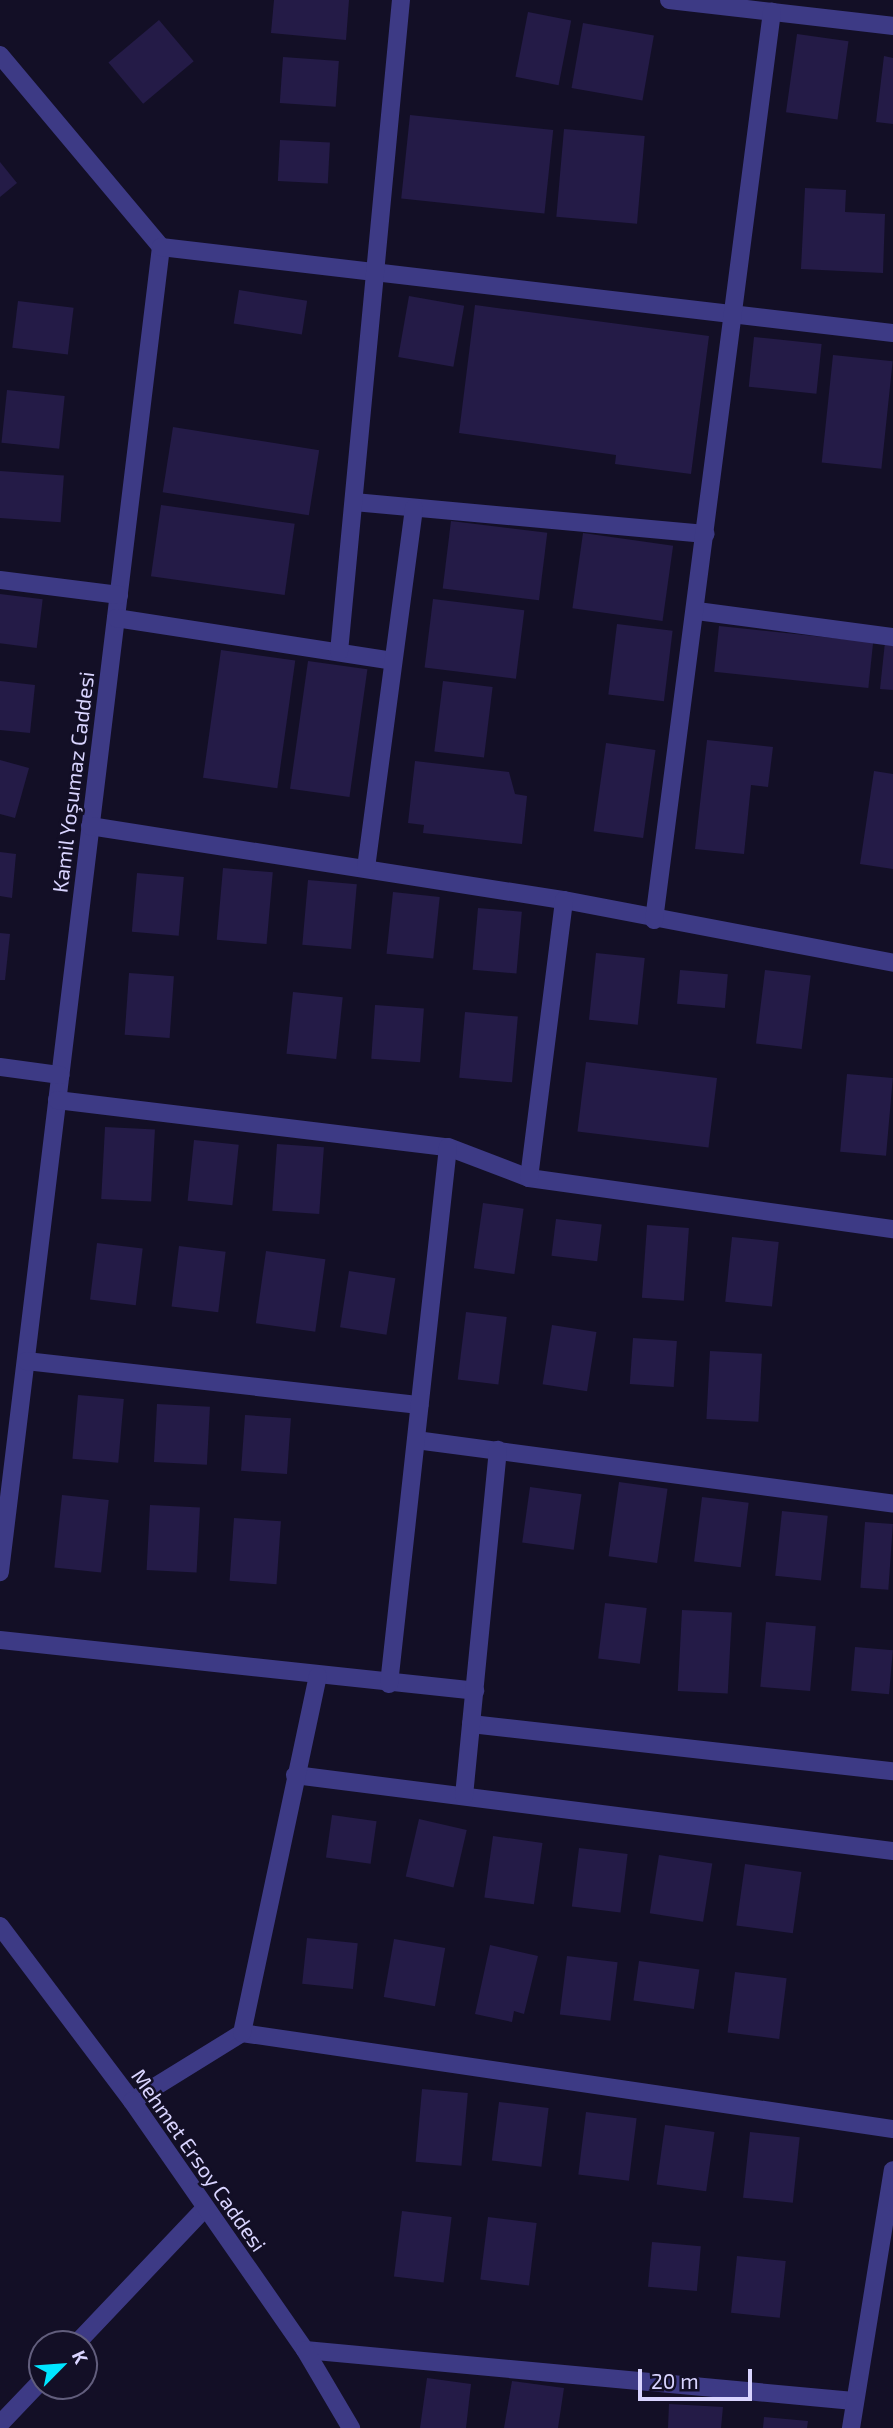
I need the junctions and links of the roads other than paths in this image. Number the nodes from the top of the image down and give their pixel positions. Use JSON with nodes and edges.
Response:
{"nodes":[{"id":1,"x":401,"y":0,"type":"edge"},
{"id":2,"x":678,"y":1,"type":"edge"},
{"id":3,"x":772,"y":12,"type":"junction"},
{"id":4,"x":893,"y":26,"type":"edge"},
{"id":5,"x":0,"y":55,"type":"edge"},
{"id":6,"x":161,"y":247,"type":"junction"},
{"id":7,"x":376,"y":272,"type":"junction"},
{"id":8,"x":734,"y":314,"type":"junction"},
{"id":9,"x":893,"y":333,"type":"edge"},
{"id":10,"x":354,"y":502,"type":"junction"},
{"id":11,"x":414,"y":508,"type":"junction"},
{"id":12,"x":706,"y":534,"type":"junction"},
{"id":13,"x":0,"y":580,"type":"edge"},
{"id":14,"x":118,"y":595,"type":"junction"},
{"id":15,"x":696,"y":611,"type":"junction"},
{"id":16,"x":116,"y":618,"type":"junction"},
{"id":17,"x":893,"y":637,"type":"edge"},
{"id":18,"x":339,"y":652,"type":"junction"},
{"id":19,"x":393,"y":661,"type":"junction"},
{"id":20,"x":90,"y":826,"type":"junction"},
{"id":21,"x":366,"y":868,"type":"junction"},
{"id":22,"x":564,"y":900,"type":"junction"},
{"id":23,"x":654,"y":920,"type":"junction"},
{"id":24,"x":893,"y":963,"type":"edge"},
{"id":25,"x":0,"y":1067,"type":"edge"},
{"id":26,"x":60,"y":1075,"type":"junction"},
{"id":27,"x":57,"y":1100,"type":"junction"},
{"id":28,"x":448,"y":1147,"type":"junction"},
{"id":29,"x":530,"y":1178,"type":"junction"},
{"id":30,"x":893,"y":1229,"type":"edge"},
{"id":31,"x":26,"y":1361,"type":"junction"},
{"id":32,"x":420,"y":1405,"type":"junction"},
{"id":33,"x":416,"y":1440,"type":"junction"},
{"id":34,"x":498,"y":1450,"type":"junction"},
{"id":35,"x":893,"y":1504,"type":"edge"},
{"id":36,"x":0,"y":1572,"type":"edge"},
{"id":37,"x":0,"y":1640,"type":"edge"},
{"id":38,"x":318,"y":1676,"type":"junction"},
{"id":39,"x":389,"y":1684,"type":"junction"},
{"id":40,"x":475,"y":1690,"type":"junction"},
{"id":41,"x":471,"y":1724,"type":"junction"},
{"id":42,"x":893,"y":1771,"type":"edge"},
{"id":43,"x":295,"y":1775,"type":"junction"},
{"id":44,"x":464,"y":1797,"type":"junction"},
{"id":45,"x":893,"y":1851,"type":"edge"},
{"id":46,"x":0,"y":1926,"type":"edge"},
{"id":47,"x":242,"y":2033,"type":"junction"},
{"id":48,"x":132,"y":2101,"type":"junction"},
{"id":49,"x":893,"y":2129,"type":"edge"},
{"id":50,"x":893,"y":2170,"type":"edge"},
{"id":51,"x":204,"y":2209,"type":"junction"},
{"id":52,"x":89,"y":2330,"type":"edge"},
{"id":53,"x":305,"y":2350,"type":"junction"},
{"id":54,"x":28,"y":2395,"type":"edge"},
{"id":55,"x":854,"y":2400,"type":"junction"},
{"id":56,"x":0,"y":2424,"type":"edge"},
{"id":57,"x":351,"y":2428,"type":"edge"},
{"id":58,"x":851,"y":2428,"type":"edge"}],
"edges":[{"from":1,"to":7,"type":"street"},
{"from":2,"to":3,"type":"street"},
{"from":3,"to":4,"type":"street"},
{"from":3,"to":8,"type":"street"},
{"from":5,"to":6,"type":"street"},
{"from":6,"to":7,"type":"street"},
{"from":6,"to":14,"type":"street","name":"Kamil Yoşumaz Caddesi"},
{"from":7,"to":8,"type":"street"},
{"from":7,"to":10,"type":"street"},
{"from":8,"to":9,"type":"street"},
{"from":8,"to":12,"type":"street"},
{"from":10,"to":11,"type":"street"},
{"from":10,"to":18,"type":"street"},
{"from":11,"to":12,"type":"street"},
{"from":11,"to":19,"type":"street"},
{"from":12,"to":15,"type":"street"},
{"from":13,"to":14,"type":"street"},
{"from":14,"to":16,"type":"street","name":"Kamil Yoşumaz Caddesi"},
{"from":15,"to":17,"type":"street"},
{"from":15,"to":23,"type":"street"},
{"from":16,"to":18,"type":"street"},
{"from":16,"to":20,"type":"street","name":"Kamil Yoşumaz Caddesi"},
{"from":18,"to":19,"type":"street"},
{"from":19,"to":21,"type":"street"},
{"from":20,"to":21,"type":"street"},
{"from":20,"to":26,"type":"street","name":"Kamil Yoşumaz Caddesi"},
{"from":21,"to":22,"type":"street"},
{"from":22,"to":23,"type":"street"},
{"from":22,"to":29,"type":"street"},
{"from":23,"to":24,"type":"street"},
{"from":25,"to":26,"type":"street"},
{"from":26,"to":27,"type":"street","name":"Kamil Yoşumaz Caddesi"},
{"from":27,"to":28,"type":"street"},
{"from":27,"to":31,"type":"street","name":"Kamil Yoşumaz Caddesi"},
{"from":28,"to":29,"type":"street"},
{"from":28,"to":32,"type":"street"},
{"from":29,"to":30,"type":"street"},
{"from":31,"to":32,"type":"street"},
{"from":31,"to":36,"type":"street","name":"Kamil Yoşumaz Caddesi"},
{"from":32,"to":33,"type":"street"},
{"from":33,"to":34,"type":"street"},
{"from":33,"to":39,"type":"street"},
{"from":34,"to":35,"type":"street"},
{"from":34,"to":40,"type":"street"},
{"from":37,"to":38,"type":"street"},
{"from":38,"to":39,"type":"street"},
{"from":38,"to":43,"type":"street"},
{"from":39,"to":40,"type":"street"},
{"from":40,"to":41,"type":"street"},
{"from":41,"to":42,"type":"street"},
{"from":41,"to":44,"type":"street"},
{"from":43,"to":44,"type":"street"},
{"from":43,"to":47,"type":"street"},
{"from":44,"to":45,"type":"street"},
{"from":46,"to":48,"type":"street","name":"Mehmet Ersoy Caddesi"},
{"from":47,"to":48,"type":"street"},
{"from":47,"to":49,"type":"street"},
{"from":48,"to":51,"type":"street","name":"Mehmet Ersoy Caddesi"},
{"from":50,"to":55,"type":"street"},
{"from":51,"to":52,"type":"street"},
{"from":51,"to":53,"type":"street","name":"Mehmet Ersoy Caddesi"},
{"from":53,"to":55,"type":"street"},
{"from":53,"to":57,"type":"street","name":"Mehmet Ersoy Caddesi"},
{"from":54,"to":56,"type":"street"},
{"from":55,"to":58,"type":"street"}]}
